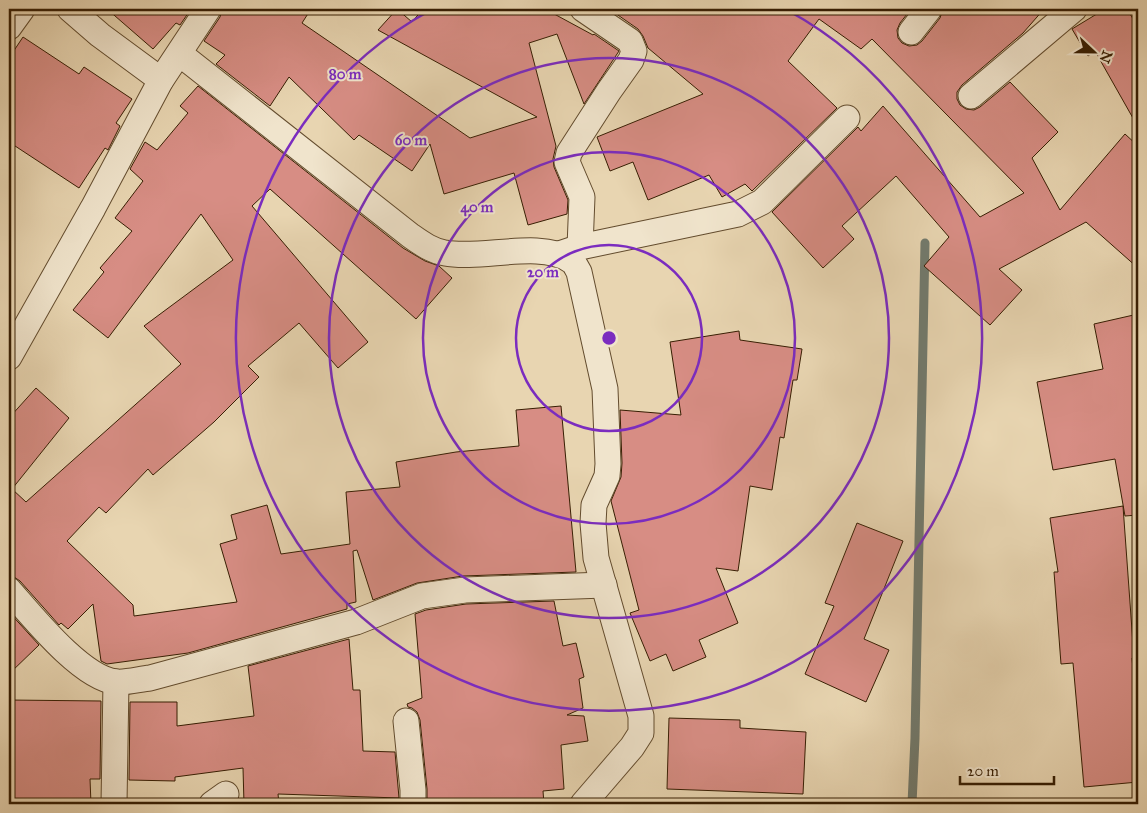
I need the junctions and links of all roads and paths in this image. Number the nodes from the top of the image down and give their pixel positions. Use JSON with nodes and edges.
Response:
{"nodes":[{"id":1,"x":22,"y":9,"type":"edge"},
{"id":2,"x":70,"y":9,"type":"edge"},
{"id":3,"x":208,"y":9,"type":"edge"},
{"id":4,"x":929,"y":9,"type":"edge"},
{"id":5,"x":1074,"y":9,"type":"edge"},
{"id":6,"x":592,"y":11,"type":"edge"},
{"id":7,"x":9,"y":27,"type":"edge"},
{"id":8,"x":911,"y":32,"type":"dead end"},
{"id":9,"x":180,"y":54,"type":"junction"},
{"id":10,"x":162,"y":80,"type":"junction"},
{"id":11,"x":971,"y":96,"type":"dead end"},
{"id":12,"x":847,"y":118,"type":"dead end"},
{"id":13,"x":570,"y":251,"type":"junction"},
{"id":14,"x":9,"y":357,"type":"edge"},
{"id":15,"x":604,"y":585,"type":"junction"},
{"id":16,"x":9,"y":590,"type":"edge"},
{"id":17,"x":116,"y":682,"type":"junction"},
{"id":18,"x":406,"y":721,"type":"dead end"},
{"id":19,"x":114,"y":804,"type":"edge"},
{"id":20,"x":413,"y":804,"type":"edge"},
{"id":21,"x":583,"y":804,"type":"edge"}],
"edges":[{"from":1,"to":7,"type":"street"},
{"from":2,"to":10,"type":"street"},
{"from":3,"to":9,"type":"street"},
{"from":4,"to":8,"type":"street"},
{"from":5,"to":11,"type":"street"},
{"from":6,"to":13,"type":"street"},
{"from":9,"to":10,"type":"street"},
{"from":9,"to":13,"type":"street"},
{"from":10,"to":14,"type":"street"},
{"from":12,"to":13,"type":"street"},
{"from":13,"to":15,"type":"street"},
{"from":15,"to":17,"type":"street"},
{"from":15,"to":21,"type":"street"},
{"from":16,"to":17,"type":"street"},
{"from":17,"to":19,"type":"street"},
{"from":18,"to":20,"type":"street"}]}
